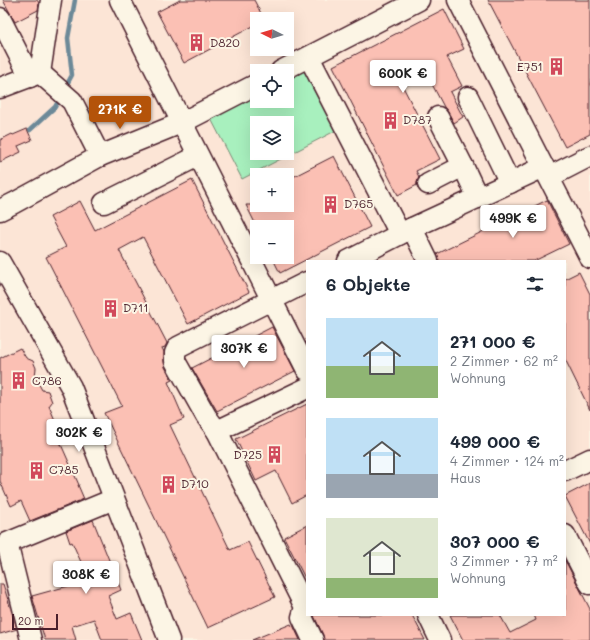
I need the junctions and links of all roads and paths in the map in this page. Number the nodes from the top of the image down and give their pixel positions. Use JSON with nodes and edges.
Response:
{"nodes":[{"id":1,"x":51,"y":0,"type":"edge"},
{"id":2,"x":120,"y":0,"type":"edge"},
{"id":3,"x":419,"y":0,"type":"edge"},
{"id":4,"x":458,"y":0,"type":"edge"},
{"id":5,"x":0,"y":18,"type":"edge"},
{"id":6,"x":309,"y":57,"type":"junction"},
{"id":7,"x":294,"y":64,"type":"edge"},
{"id":8,"x":35,"y":75,"type":"junction"},
{"id":9,"x":0,"y":88,"type":"edge"},
{"id":10,"x":250,"y":88,"type":"edge"},
{"id":11,"x":468,"y":97,"type":"dead end"},
{"id":12,"x":438,"y":118,"type":"dead end"},
{"id":13,"x":181,"y":123,"type":"junction"},
{"id":14,"x":100,"y":156,"type":"junction"},
{"id":15,"x":198,"y":156,"type":"junction"},
{"id":16,"x":590,"y":156,"type":"edge"},
{"id":17,"x":463,"y":166,"type":"junction"},
{"id":18,"x":546,"y":172,"type":"junction"},
{"id":19,"x":510,"y":183,"type":"junction"},
{"id":20,"x":428,"y":184,"type":"dead end"},
{"id":21,"x":478,"y":198,"type":"junction"},
{"id":22,"x":104,"y":203,"type":"dead end"},
{"id":23,"x":0,"y":210,"type":"edge"},
{"id":24,"x":406,"y":231,"type":"junction"},
{"id":25,"x":590,"y":258,"type":"edge"},
{"id":26,"x":350,"y":260,"type":"edge"},
{"id":27,"x":427,"y":260,"type":"edge"},
{"id":28,"x":0,"y":262,"type":"edge"},
{"id":29,"x":306,"y":283,"type":"edge"},
{"id":30,"x":272,"y":301,"type":"junction"},
{"id":31,"x":306,"y":368,"type":"edge"},
{"id":32,"x":306,"y":388,"type":"edge"},
{"id":33,"x":217,"y":431,"type":"junction"},
{"id":34,"x":590,"y":459,"type":"edge"},
{"id":35,"x":566,"y":471,"type":"edge"},
{"id":36,"x":114,"y":499,"type":"junction"},
{"id":37,"x":566,"y":537,"type":"edge"},
{"id":38,"x":2,"y":538,"type":"edge"},
{"id":39,"x":590,"y":584,"type":"edge"},
{"id":40,"x":428,"y":616,"type":"edge"},
{"id":41,"x":31,"y":640,"type":"edge"},
{"id":42,"x":169,"y":640,"type":"edge"},
{"id":43,"x":313,"y":640,"type":"edge"},
{"id":44,"x":440,"y":640,"type":"edge"}],
"edges":[{"from":1,"to":8,"type":"street"},
{"from":2,"to":13,"type":"street"},
{"from":3,"to":6,"type":"street"},
{"from":4,"to":18,"type":"street"},
{"from":5,"to":8,"type":"street"},
{"from":6,"to":7,"type":"street"},
{"from":6,"to":24,"type":"street"},
{"from":8,"to":9,"type":"street"},
{"from":8,"to":14,"type":"street"},
{"from":10,"to":13,"type":"street"},
{"from":11,"to":19,"type":"street"},
{"from":12,"to":17,"type":"street"},
{"from":13,"to":14,"type":"street"},
{"from":13,"to":15,"type":"street"},
{"from":14,"to":23,"type":"street"},
{"from":15,"to":22,"type":"street"},
{"from":15,"to":30,"type":"street"},
{"from":16,"to":18,"type":"street"},
{"from":17,"to":20,"type":"street"},
{"from":17,"to":21,"type":"street"},
{"from":18,"to":19,"type":"street"},
{"from":18,"to":25,"type":"street"},
{"from":19,"to":21,"type":"street"},
{"from":21,"to":24,"type":"street"},
{"from":24,"to":26,"type":"street"},
{"from":24,"to":27,"type":"street"},
{"from":28,"to":36,"type":"street"},
{"from":29,"to":30,"type":"street"},
{"from":30,"to":31,"type":"street"},
{"from":30,"to":33,"type":"street"},
{"from":32,"to":33,"type":"street"},
{"from":33,"to":43,"type":"street"},
{"from":34,"to":35,"type":"street"},
{"from":36,"to":38,"type":"street"},
{"from":36,"to":42,"type":"street"},
{"from":37,"to":39,"type":"street"},
{"from":38,"to":41,"type":"street"},
{"from":40,"to":44,"type":"street"}]}
